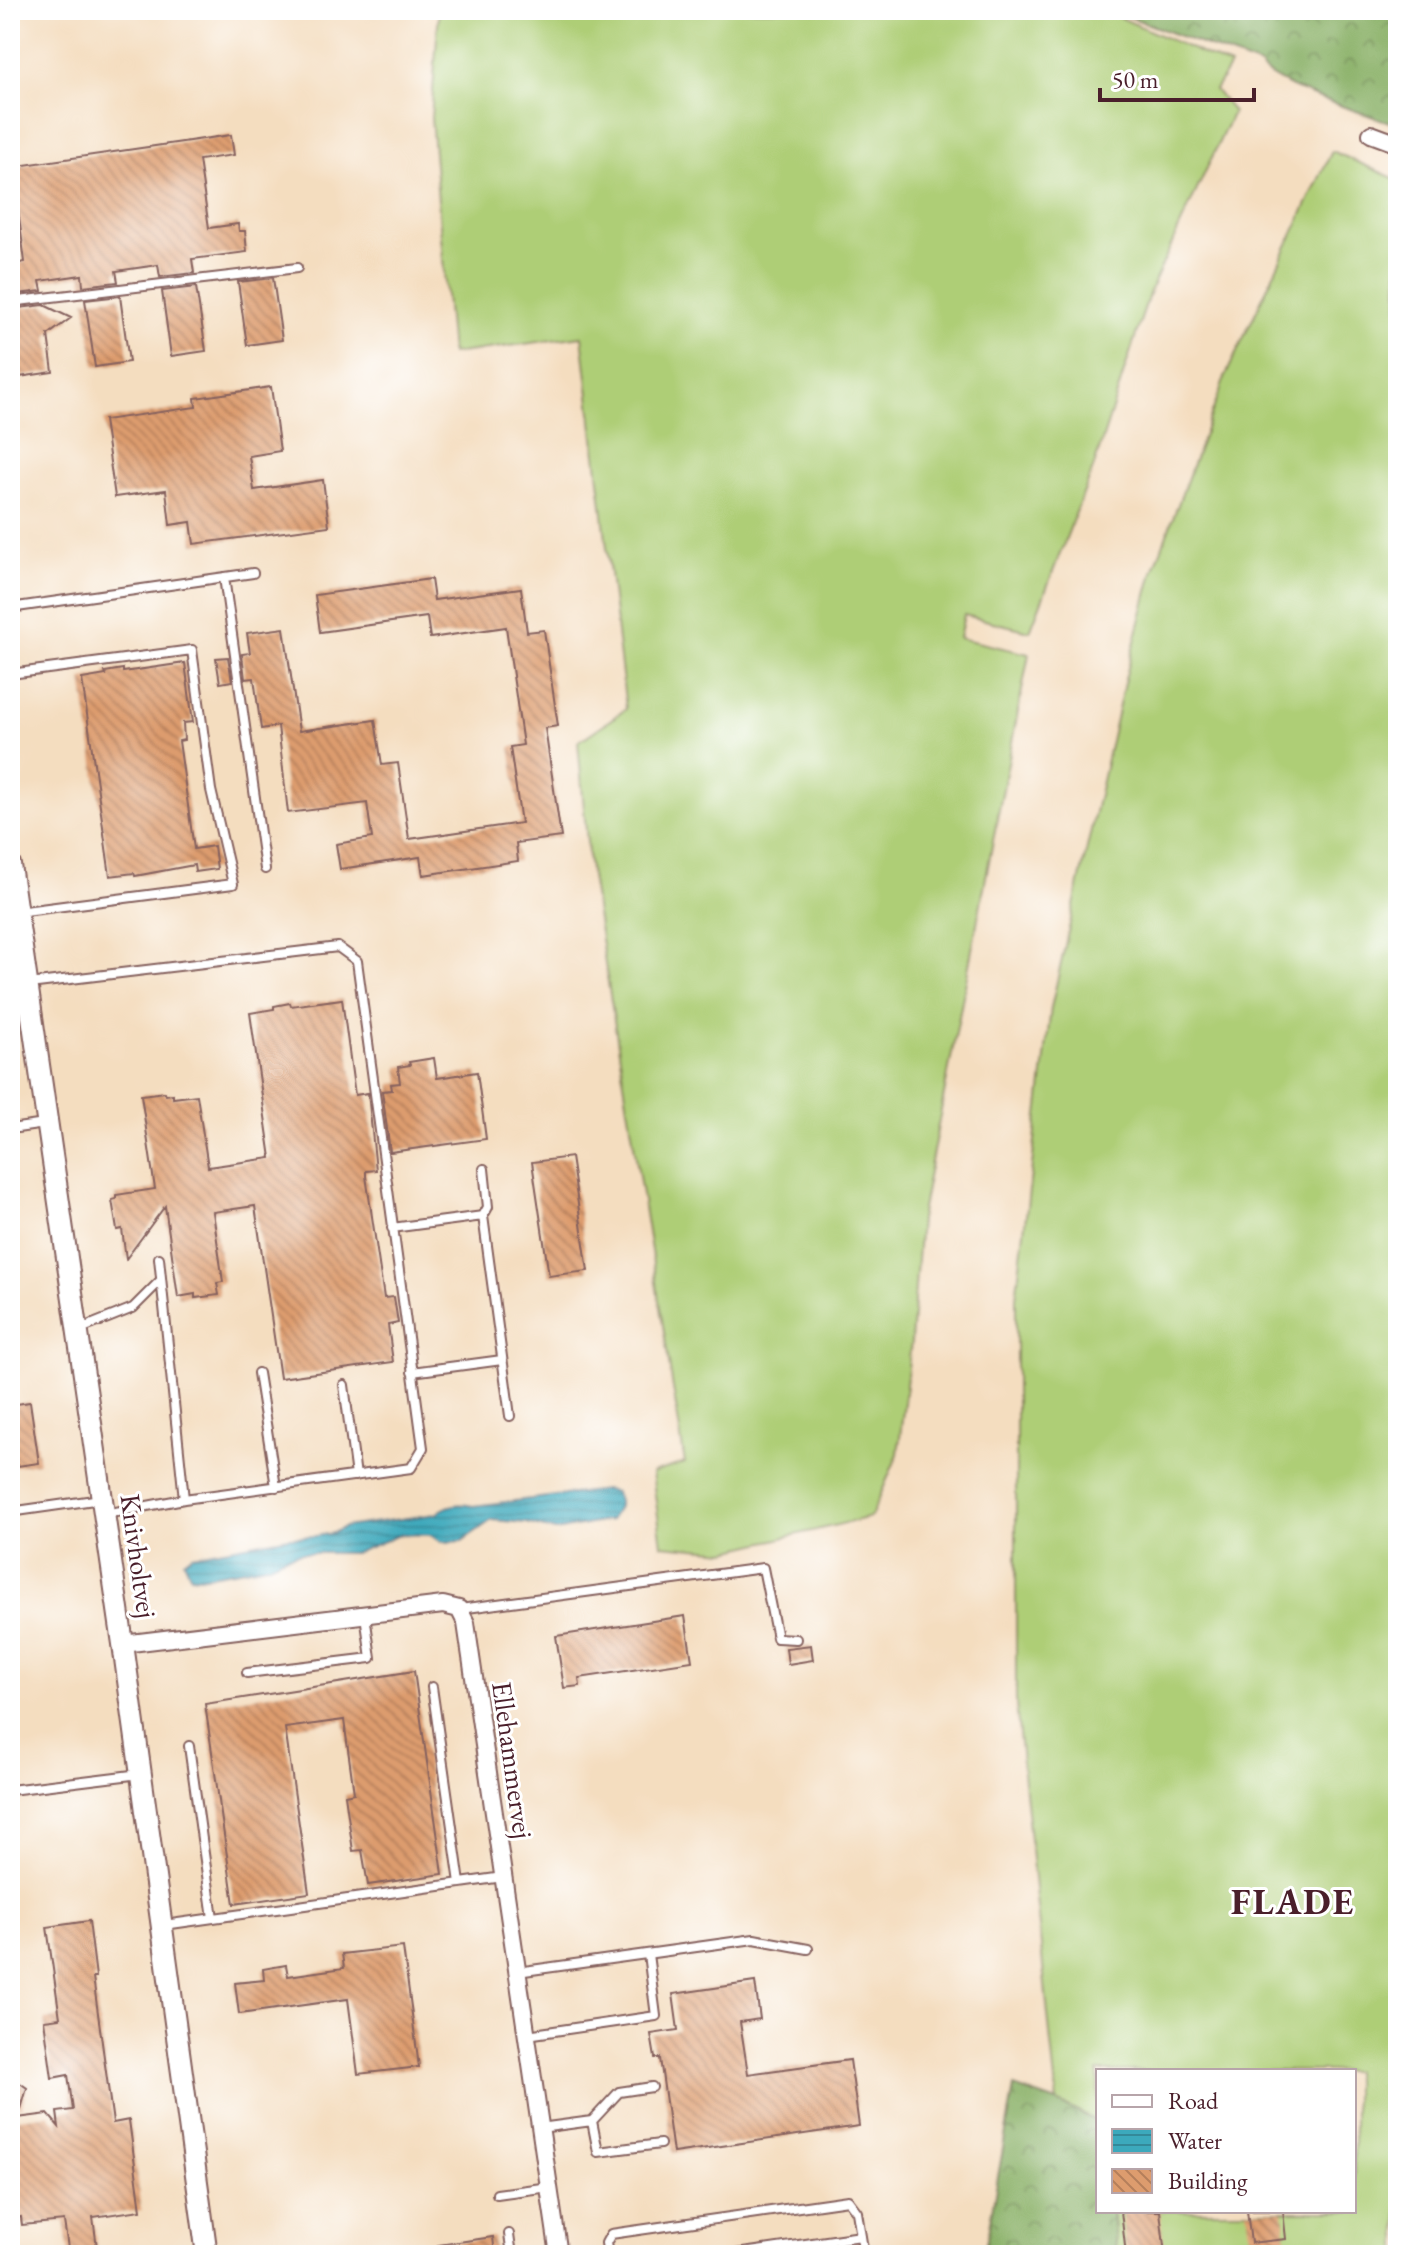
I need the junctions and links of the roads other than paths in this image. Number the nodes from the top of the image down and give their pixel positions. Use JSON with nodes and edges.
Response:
{"nodes":[{"id":1,"x":1371,"y":134,"type":"dead end"},
{"id":2,"x":1398,"y":144,"type":"edge"},
{"id":3,"x":297,"y":268,"type":"dead end"},
{"id":4,"x":10,"y":302,"type":"edge"},
{"id":5,"x":253,"y":573,"type":"dead end"},
{"id":6,"x":224,"y":577,"type":"junction"},
{"id":7,"x":10,"y":608,"type":"edge"},
{"id":8,"x":10,"y":674,"type":"edge"},
{"id":9,"x":10,"y":865,"type":"edge"},
{"id":10,"x":265,"y":869,"type":"dead end"},
{"id":11,"x":15,"y":920,"type":"edge"},
{"id":12,"x":27,"y":985,"type":"junction"},
{"id":13,"x":47,"y":1124,"type":"junction"},
{"id":14,"x":10,"y":1129,"type":"edge"},
{"id":15,"x":484,"y":1169,"type":"dead end"},
{"id":16,"x":483,"y":1216,"type":"junction"},
{"id":17,"x":392,"y":1228,"type":"junction"},
{"id":18,"x":159,"y":1258,"type":"dead end"},
{"id":19,"x":161,"y":1280,"type":"junction"},
{"id":20,"x":77,"y":1330,"type":"junction"},
{"id":21,"x":502,"y":1360,"type":"junction"},
{"id":22,"x":412,"y":1372,"type":"junction"},
{"id":23,"x":258,"y":1373,"type":"dead end"},
{"id":24,"x":344,"y":1385,"type":"dead end"},
{"id":25,"x":510,"y":1416,"type":"dead end"},
{"id":26,"x":356,"y":1476,"type":"junction"},
{"id":27,"x":276,"y":1487,"type":"junction"},
{"id":28,"x":184,"y":1499,"type":"junction"},
{"id":29,"x":103,"y":1506,"type":"junction"},
{"id":30,"x":10,"y":1512,"type":"edge"},
{"id":31,"x":459,"y":1609,"type":"junction"},
{"id":32,"x":365,"y":1615,"type":"junction"},
{"id":33,"x":796,"y":1639,"type":"dead end"},
{"id":34,"x":123,"y":1644,"type":"junction"},
{"id":35,"x":247,"y":1673,"type":"dead end"},
{"id":36,"x":432,"y":1687,"type":"dead end"},
{"id":37,"x":189,"y":1746,"type":"dead end"},
{"id":38,"x":140,"y":1773,"type":"junction"},
{"id":39,"x":10,"y":1790,"type":"edge"},
{"id":40,"x":503,"y":1877,"type":"junction"},
{"id":41,"x":460,"y":1883,"type":"junction"},
{"id":42,"x":213,"y":1918,"type":"junction"},
{"id":43,"x":161,"y":1925,"type":"junction"},
{"id":44,"x":808,"y":1949,"type":"dead end"},
{"id":45,"x":648,"y":1954,"type":"junction"},
{"id":46,"x":517,"y":1972,"type":"junction"},
{"id":47,"x":527,"y":2035,"type":"junction"},
{"id":48,"x":652,"y":2087,"type":"dead end"},
{"id":49,"x":592,"y":2121,"type":"junction"},
{"id":50,"x":540,"y":2128,"type":"junction"},
{"id":51,"x":660,"y":2144,"type":"dead end"},
{"id":52,"x":549,"y":2187,"type":"junction"},
{"id":53,"x":497,"y":2194,"type":"dead end"},
{"id":54,"x":509,"y":2234,"type":"dead end"},
{"id":55,"x":861,"y":2236,"type":"junction"},
{"id":56,"x":207,"y":2255,"type":"edge"},
{"id":57,"x":512,"y":2255,"type":"edge"},
{"id":58,"x":559,"y":2255,"type":"edge"},
{"id":59,"x":608,"y":2255,"type":"edge"},
{"id":60,"x":729,"y":2255,"type":"edge"},
{"id":61,"x":864,"y":2255,"type":"edge"}],
"edges":[{"from":1,"to":2,"type":"street"},
{"from":3,"to":4,"type":"lane"},
{"from":5,"to":6,"type":"lane"},
{"from":6,"to":7,"type":"lane"},
{"from":6,"to":10,"type":"lane"},
{"from":8,"to":11,"type":"lane"},
{"from":9,"to":11,"type":"street","name":"Knivholtvej"},
{"from":11,"to":12,"type":"street","name":"Knivholtvej"},
{"from":12,"to":13,"type":"street","name":"Knivholtvej"},
{"from":12,"to":17,"type":"lane"},
{"from":13,"to":14,"type":"lane"},
{"from":13,"to":20,"type":"street","name":"Knivholtvej"},
{"from":15,"to":16,"type":"lane"},
{"from":16,"to":17,"type":"lane"},
{"from":16,"to":21,"type":"lane"},
{"from":17,"to":22,"type":"lane"},
{"from":18,"to":19,"type":"lane"},
{"from":19,"to":20,"type":"lane"},
{"from":19,"to":28,"type":"lane"},
{"from":20,"to":29,"type":"street","name":"Knivholtvej"},
{"from":21,"to":22,"type":"lane"},
{"from":21,"to":25,"type":"lane"},
{"from":22,"to":26,"type":"lane"},
{"from":23,"to":27,"type":"lane"},
{"from":24,"to":26,"type":"lane"},
{"from":26,"to":27,"type":"lane"},
{"from":27,"to":28,"type":"lane"},
{"from":28,"to":29,"type":"lane"},
{"from":29,"to":30,"type":"lane"},
{"from":29,"to":34,"type":"street","name":"Knivholtvej"},
{"from":31,"to":32,"type":"street"},
{"from":31,"to":33,"type":"lane"},
{"from":31,"to":40,"type":"street","name":"Ellehammervej"},
{"from":32,"to":34,"type":"street"},
{"from":32,"to":35,"type":"lane"},
{"from":34,"to":38,"type":"street","name":"Knivholtvej"},
{"from":36,"to":41,"type":"lane"},
{"from":37,"to":42,"type":"lane"},
{"from":38,"to":39,"type":"lane"},
{"from":38,"to":43,"type":"street","name":"Knivholtvej"},
{"from":40,"to":41,"type":"lane"},
{"from":40,"to":46,"type":"street","name":"Ellehammervej"},
{"from":41,"to":42,"type":"lane"},
{"from":42,"to":43,"type":"lane"},
{"from":43,"to":56,"type":"street","name":"Knivholtvej"},
{"from":44,"to":45,"type":"lane"},
{"from":45,"to":46,"type":"lane"},
{"from":45,"to":47,"type":"lane"},
{"from":46,"to":47,"type":"street","name":"Ellehammervej"},
{"from":47,"to":50,"type":"street","name":"Ellehammervej"},
{"from":48,"to":49,"type":"lane"},
{"from":49,"to":50,"type":"lane"},
{"from":49,"to":51,"type":"lane"},
{"from":50,"to":52,"type":"street","name":"Ellehammervej"},
{"from":52,"to":53,"type":"lane"},
{"from":52,"to":58,"type":"street","name":"Ellehammervej"},
{"from":54,"to":57,"type":"lane"},
{"from":55,"to":59,"type":"lane"},
{"from":55,"to":60,"type":"lane"},
{"from":55,"to":61,"type":"lane"}]}
